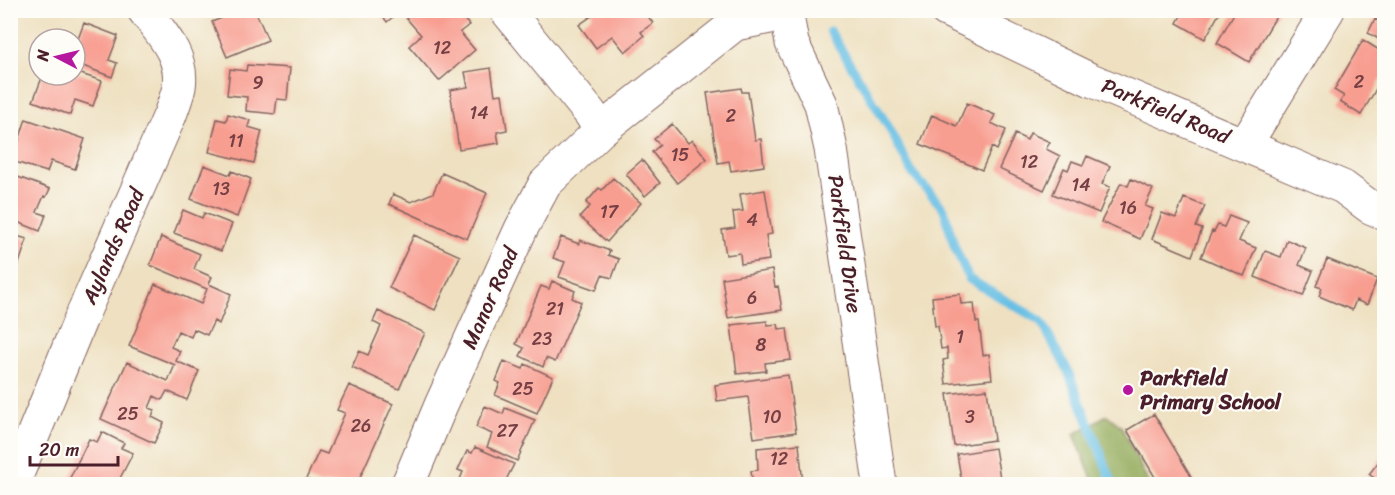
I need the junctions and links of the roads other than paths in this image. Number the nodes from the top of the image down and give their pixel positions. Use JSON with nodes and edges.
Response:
{"nodes":[{"id":1,"x":144,"y":10,"type":"edge"},
{"id":2,"x":506,"y":10,"type":"edge"},
{"id":3,"x":1328,"y":10,"type":"edge"},
{"id":4,"x":786,"y":12,"type":"edge"},
{"id":5,"x":967,"y":15,"type":"edge"},
{"id":6,"x":600,"y":130,"type":"junction"},
{"id":7,"x":1245,"y":145,"type":"junction"},
{"id":8,"x":1384,"y":213,"type":"edge"},
{"id":9,"x":13,"y":484,"type":"edge"},
{"id":10,"x":408,"y":484,"type":"edge"},
{"id":11,"x":880,"y":484,"type":"edge"}],
"edges":[{"from":1,"to":9,"type":"street","name":"Aylands Road"},
{"from":2,"to":6,"type":"street"},
{"from":3,"to":7,"type":"street"},
{"from":4,"to":6,"type":"street","name":"Manor Road"},
{"from":4,"to":11,"type":"street","name":"Parkfield Drive"},
{"from":5,"to":7,"type":"street","name":"Parkfield Road"},
{"from":6,"to":10,"type":"street","name":"Manor Road"},
{"from":7,"to":8,"type":"street","name":"Parkfield Road"}]}
